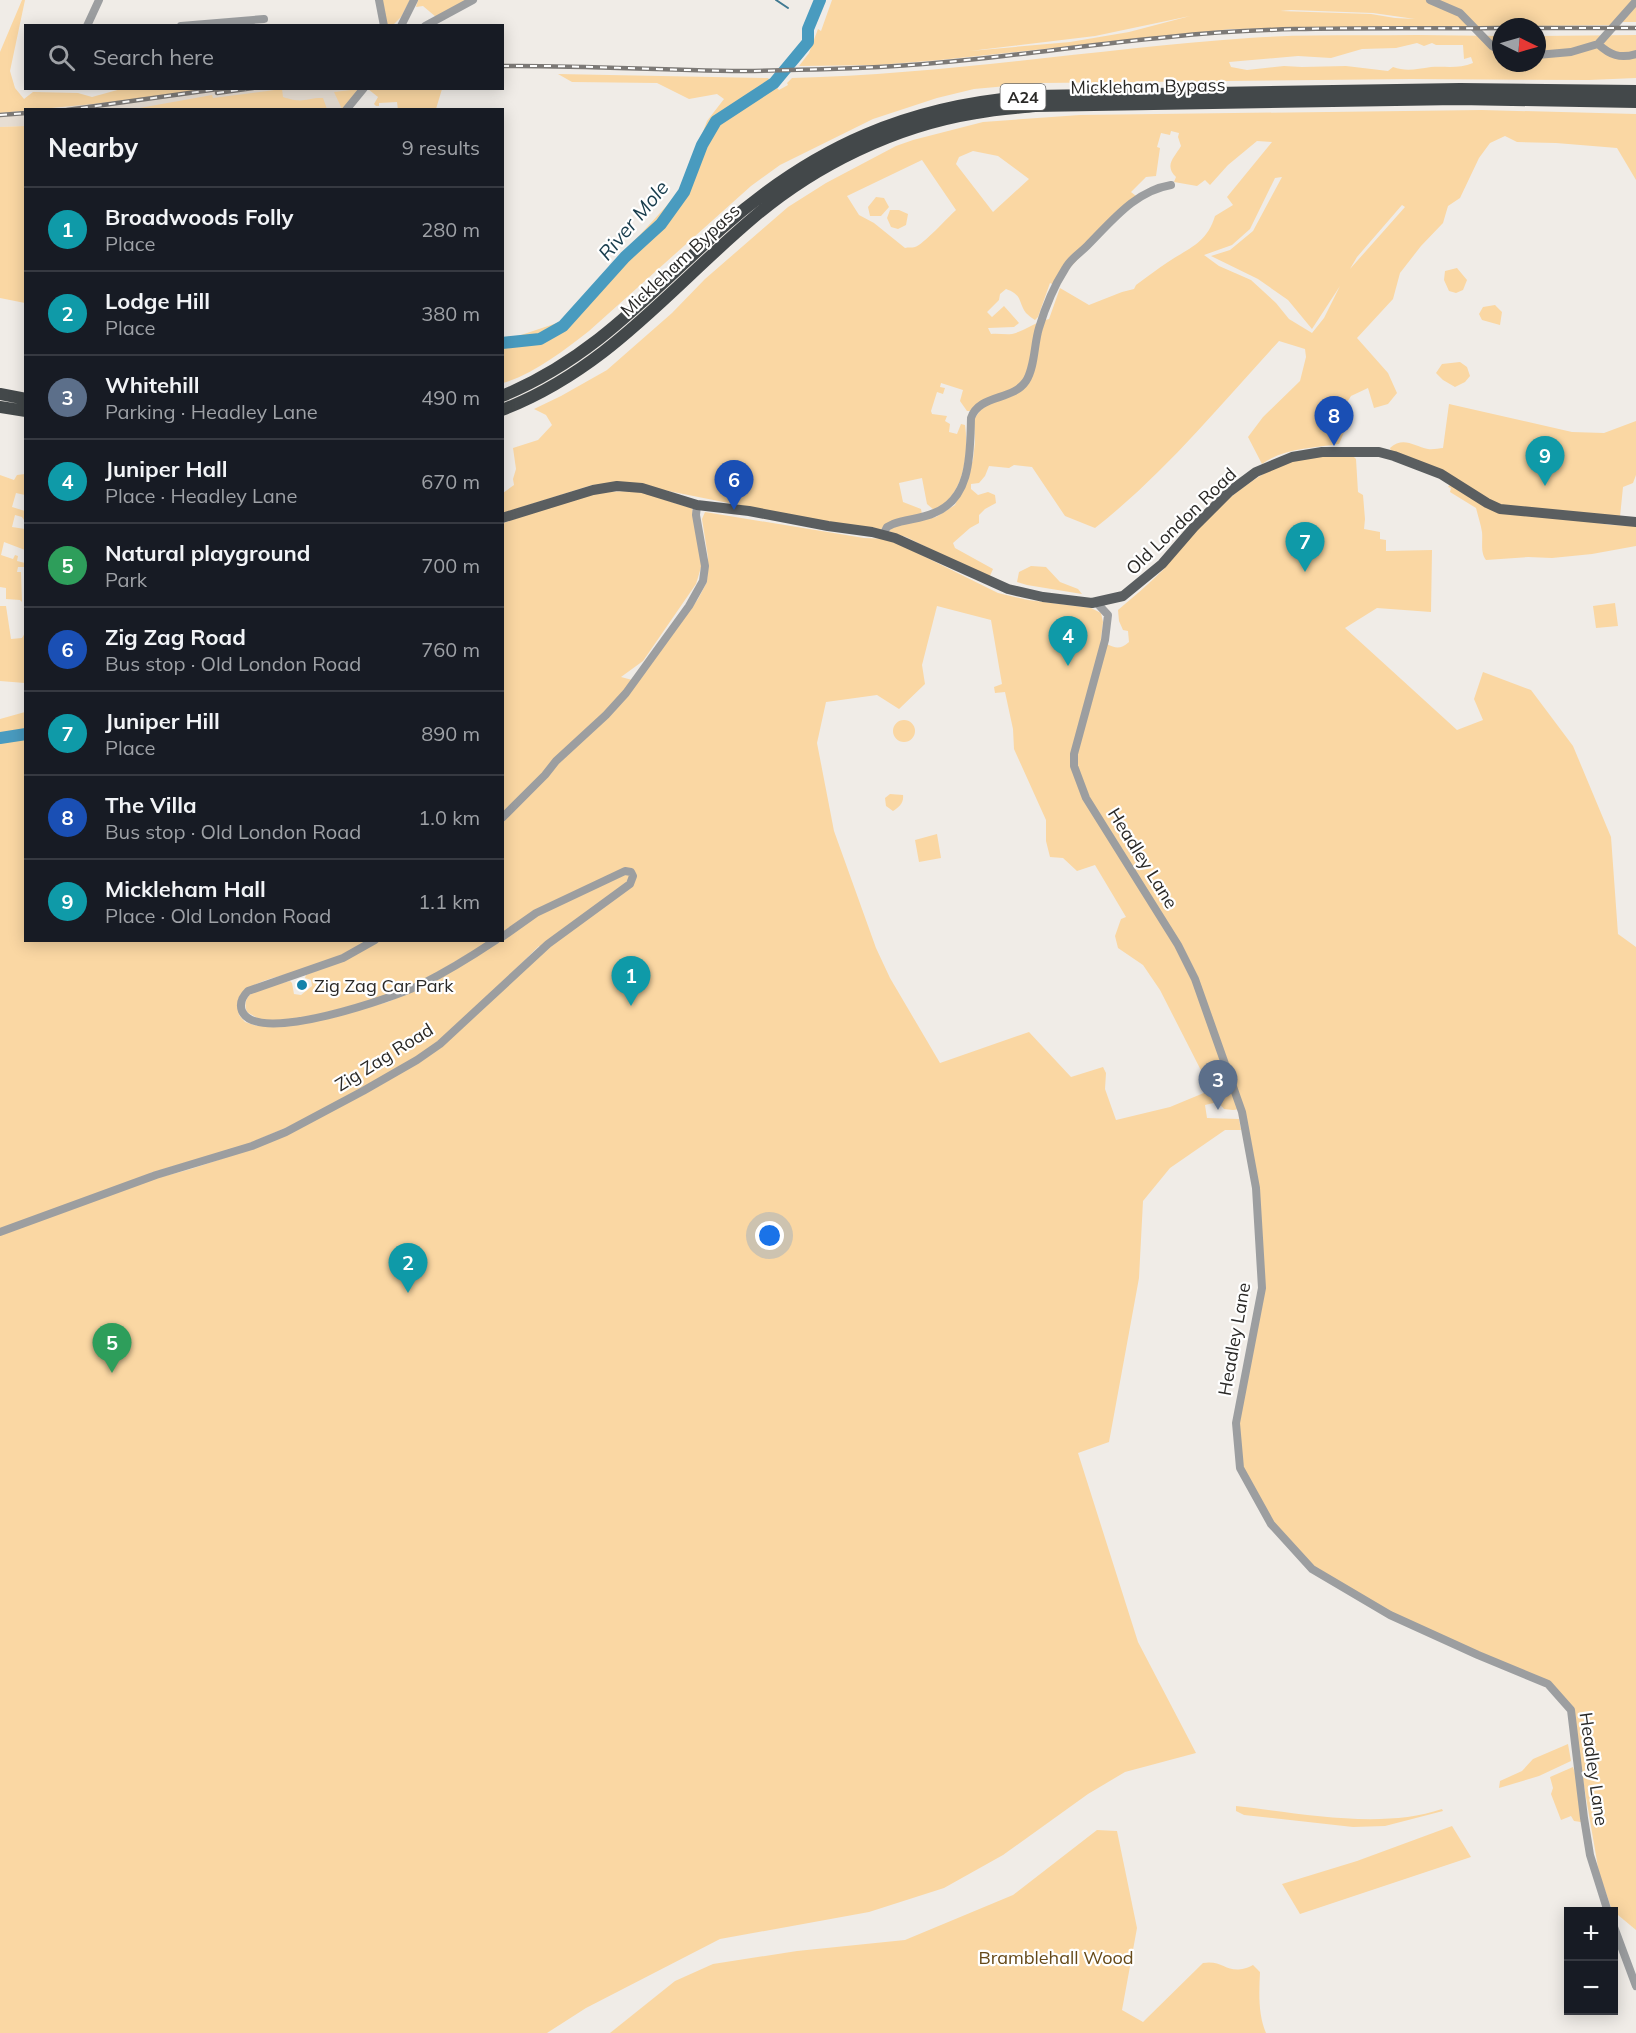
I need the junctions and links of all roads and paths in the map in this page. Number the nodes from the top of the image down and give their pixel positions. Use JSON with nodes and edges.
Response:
{"nodes":[{"id":1,"x":99,"y":0,"type":"edge"},
{"id":2,"x":379,"y":0,"type":"edge"},
{"id":3,"x":414,"y":0,"type":"edge"},
{"id":4,"x":473,"y":0,"type":"edge"},
{"id":5,"x":1430,"y":0,"type":"edge"},
{"id":6,"x":1636,"y":2,"type":"edge"},
{"id":7,"x":264,"y":19,"type":"dead end"},
{"id":8,"x":88,"y":24,"type":"edge"},
{"id":9,"x":205,"y":24,"type":"edge"},
{"id":10,"x":384,"y":24,"type":"edge"},
{"id":11,"x":402,"y":24,"type":"edge"},
{"id":12,"x":429,"y":24,"type":"edge"},
{"id":13,"x":1598,"y":44,"type":"junction"},
{"id":14,"x":1492,"y":46,"type":"edge"},
{"id":15,"x":1546,"y":54,"type":"edge"},
{"id":16,"x":1636,"y":54,"type":"edge"},
{"id":17,"x":362,"y":90,"type":"edge"},
{"id":18,"x":1636,"y":91,"type":"edge"},
{"id":19,"x":1636,"y":102,"type":"edge"},
{"id":20,"x":348,"y":108,"type":"edge"},
{"id":21,"x":1171,"y":185,"type":"dead end"},
{"id":22,"x":0,"y":394,"type":"edge"},
{"id":23,"x":504,"y":395,"type":"edge"},
{"id":24,"x":24,"y":399,"type":"edge"},
{"id":25,"x":0,"y":407,"type":"edge"},
{"id":26,"x":504,"y":409,"type":"edge"},
{"id":27,"x":24,"y":411,"type":"edge"},
{"id":28,"x":697,"y":505,"type":"junction"},
{"id":29,"x":504,"y":517,"type":"edge"},
{"id":30,"x":1636,"y":522,"type":"edge"},
{"id":31,"x":884,"y":535,"type":"junction"},
{"id":32,"x":1096,"y":602,"type":"junction"},
{"id":33,"x":504,"y":816,"type":"edge"},
{"id":34,"x":504,"y":936,"type":"edge"},
{"id":35,"x":371,"y":942,"type":"edge"},
{"id":36,"x":493,"y":942,"type":"edge"},
{"id":37,"x":0,"y":1232,"type":"edge"},
{"id":38,"x":1607,"y":1907,"type":"edge"},
{"id":39,"x":1618,"y":1938,"type":"edge"},
{"id":40,"x":1636,"y":1986,"type":"edge"}],
"edges":[{"from":1,"to":8,"type":"street"},
{"from":2,"to":10,"type":"street"},
{"from":3,"to":11,"type":"street"},
{"from":4,"to":12,"type":"street"},
{"from":5,"to":14,"type":"street"},
{"from":6,"to":13,"type":"street"},
{"from":7,"to":9,"type":"street"},
{"from":13,"to":15,"type":"street"},
{"from":13,"to":16,"type":"street"},
{"from":17,"to":20,"type":"street"},
{"from":18,"to":23,"type":"highway","name":"Mickleham Bypass","number":"A24"},
{"from":19,"to":26,"type":"highway","name":"Mickleham Bypass","number":"A24"},
{"from":21,"to":31,"type":"street"},
{"from":22,"to":24,"type":"highway"},
{"from":25,"to":27,"type":"highway"},
{"from":28,"to":29,"type":"main road","name":"Old London Road"},
{"from":28,"to":31,"type":"main road","name":"Old London Road"},
{"from":28,"to":33,"type":"street"},
{"from":30,"to":32,"type":"main road","name":"Old London Road"},
{"from":31,"to":32,"type":"main road","name":"Old London Road"},
{"from":32,"to":38,"type":"street","name":"Headley Lane"},
{"from":34,"to":37,"type":"street","name":"Zig Zag Road"},
{"from":35,"to":36,"type":"street"},
{"from":39,"to":40,"type":"street"}]}
